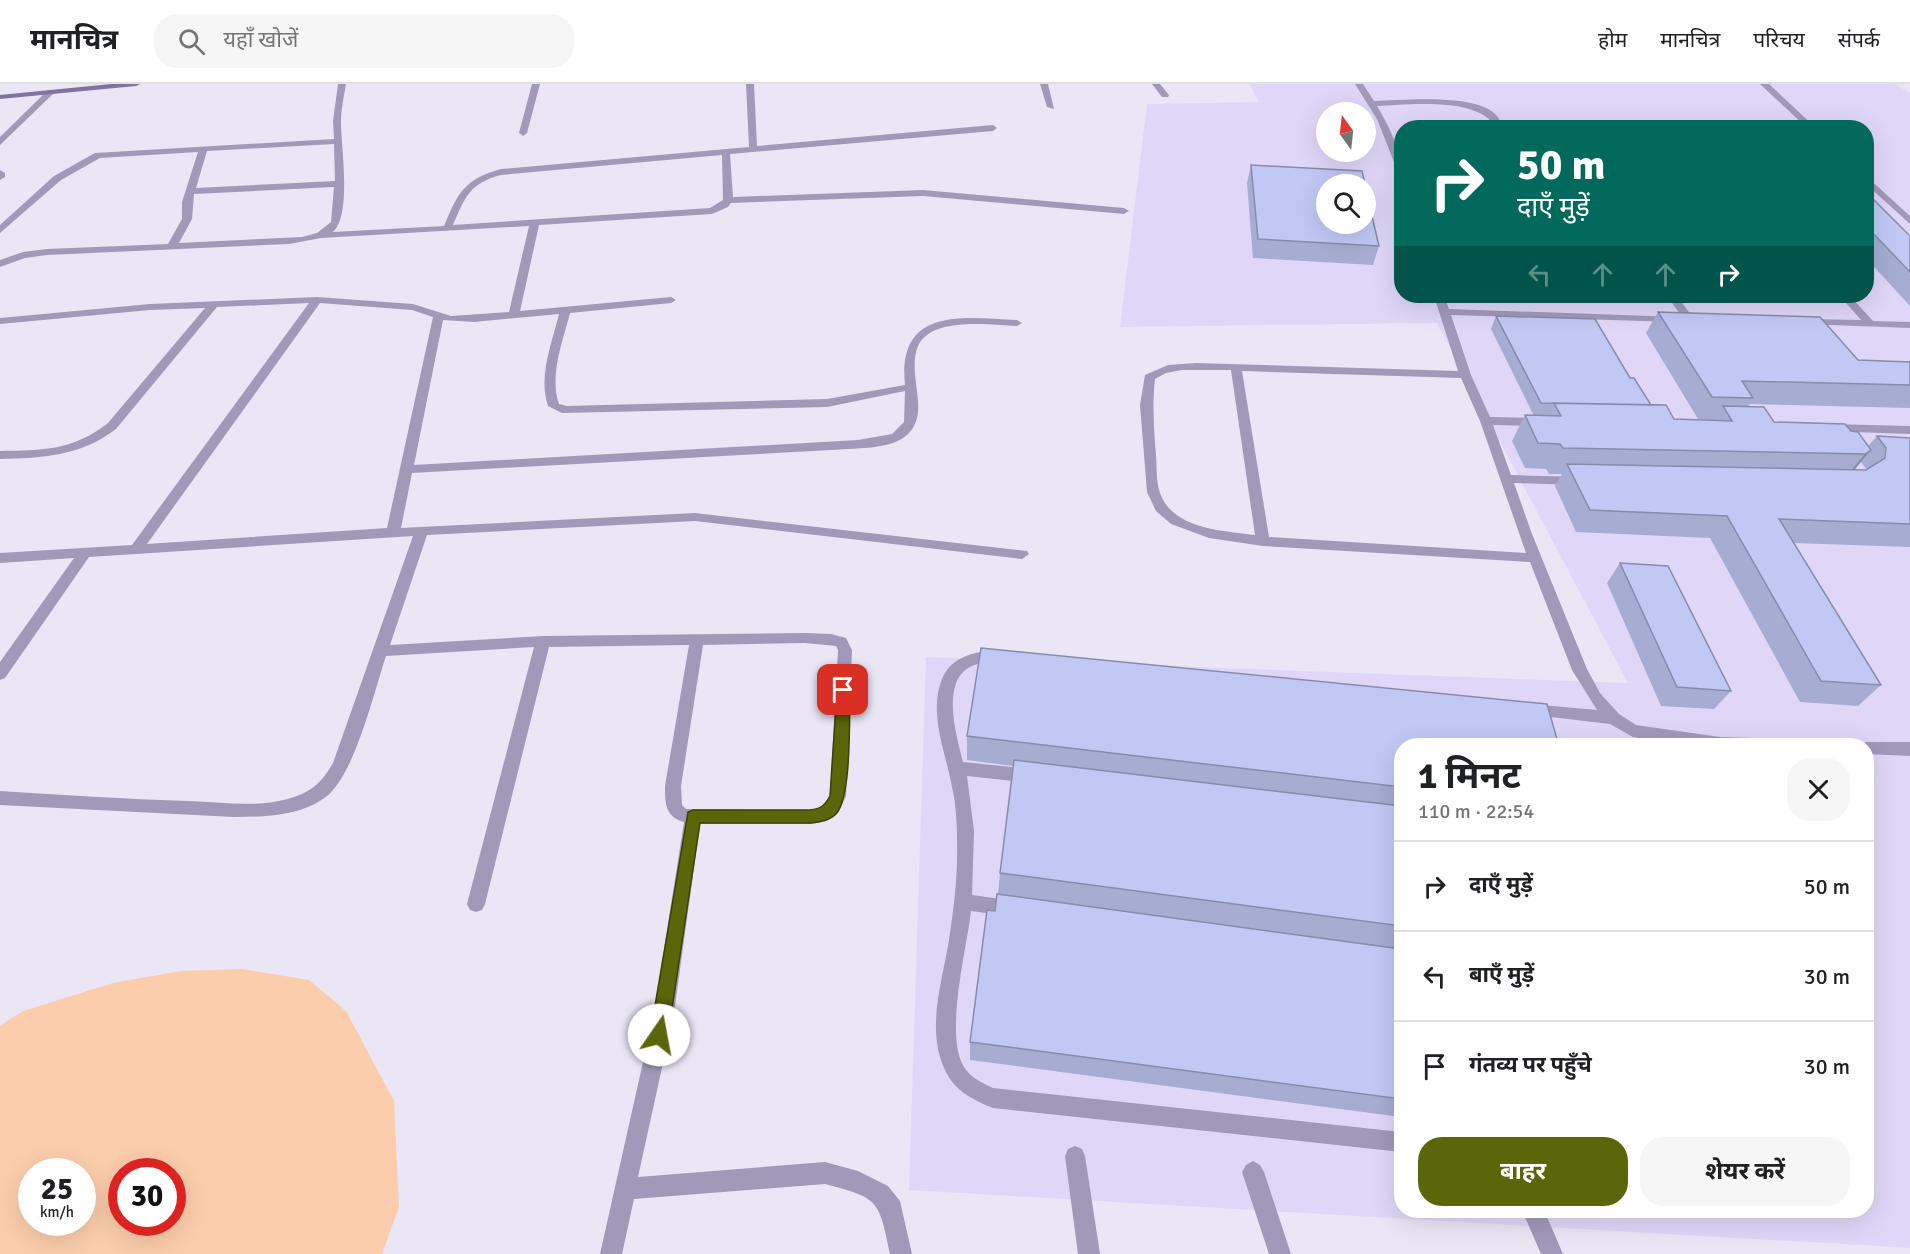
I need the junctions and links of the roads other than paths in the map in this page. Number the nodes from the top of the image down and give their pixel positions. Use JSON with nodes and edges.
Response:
{"nodes":[{"id":1,"x":136,"y":84,"type":"edge"},
{"id":2,"x":342,"y":84,"type":"edge"},
{"id":3,"x":536,"y":84,"type":"edge"},
{"id":4,"x":750,"y":84,"type":"edge"},
{"id":5,"x":1044,"y":84,"type":"edge"},
{"id":6,"x":1156,"y":84,"type":"edge"},
{"id":7,"x":1359,"y":84,"type":"edge"},
{"id":8,"x":1764,"y":84,"type":"edge"},
{"id":9,"x":51,"y":92,"type":"junction"},
{"id":10,"x":1165,"y":95,"type":"dead end"},
{"id":11,"x":0,"y":97,"type":"edge"},
{"id":12,"x":1370,"y":102,"type":"edge"},
{"id":13,"x":1376,"y":104,"type":"edge"},
{"id":14,"x":1051,"y":107,"type":"dead end"},
{"id":15,"x":1376,"y":111,"type":"edge"},
{"id":16,"x":1496,"y":120,"type":"edge"},
{"id":17,"x":1803,"y":120,"type":"edge"},
{"id":18,"x":993,"y":128,"type":"dead end"},
{"id":19,"x":523,"y":134,"type":"dead end"},
{"id":20,"x":338,"y":141,"type":"junction"},
{"id":21,"x":0,"y":142,"type":"edge"},
{"id":22,"x":204,"y":148,"type":"junction"},
{"id":23,"x":753,"y":149,"type":"junction"},
{"id":24,"x":726,"y":152,"type":"junction"},
{"id":25,"x":1394,"y":152,"type":"edge"},
{"id":26,"x":338,"y":184,"type":"junction"},
{"id":27,"x":1874,"y":186,"type":"edge"},
{"id":28,"x":191,"y":191,"type":"junction"},
{"id":29,"x":728,"y":200,"type":"junction"},
{"id":30,"x":1124,"y":211,"type":"dead end"},
{"id":31,"x":1910,"y":220,"type":"edge"},
{"id":32,"x":534,"y":224,"type":"junction"},
{"id":33,"x":447,"y":229,"type":"junction"},
{"id":34,"x":0,"y":230,"type":"edge"},
{"id":35,"x":321,"y":235,"type":"junction"},
{"id":36,"x":172,"y":246,"type":"junction"},
{"id":37,"x":0,"y":249,"type":"edge"},
{"id":38,"x":1,"y":263,"type":"edge"},
{"id":39,"x":317,"y":300,"type":"junction"},
{"id":40,"x":671,"y":300,"type":"dead end"},
{"id":41,"x":1441,"y":303,"type":"edge"},
{"id":42,"x":1679,"y":303,"type":"edge"},
{"id":43,"x":1851,"y":303,"type":"edge"},
{"id":44,"x":214,"y":304,"type":"junction"},
{"id":45,"x":566,"y":311,"type":"junction"},
{"id":46,"x":1444,"y":312,"type":"junction"},
{"id":47,"x":439,"y":316,"type":"junction"},
{"id":48,"x":514,"y":316,"type":"junction"},
{"id":49,"x":0,"y":321,"type":"edge"},
{"id":50,"x":1791,"y":322,"type":"edge"},
{"id":51,"x":1017,"y":323,"type":"dead end"},
{"id":52,"x":1870,"y":324,"type":"junction"},
{"id":53,"x":1910,"y":325,"type":"edge"},
{"id":54,"x":1236,"y":367,"type":"junction"},
{"id":55,"x":1465,"y":375,"type":"junction"},
{"id":56,"x":910,"y":387,"type":"junction"},
{"id":57,"x":1486,"y":421,"type":"junction"},
{"id":58,"x":1556,"y":423,"type":"edge"},
{"id":59,"x":1910,"y":430,"type":"edge"},
{"id":60,"x":1839,"y":445,"type":"edge"},
{"id":61,"x":0,"y":455,"type":"edge"},
{"id":62,"x":407,"y":469,"type":"junction"},
{"id":63,"x":1506,"y":479,"type":"junction"},
{"id":64,"x":1587,"y":481,"type":"edge"},
{"id":65,"x":421,"y":532,"type":"junction"},
{"id":66,"x":393,"y":533,"type":"junction"},
{"id":67,"x":1263,"y":541,"type":"junction"},
{"id":68,"x":135,"y":551,"type":"junction"},
{"id":69,"x":84,"y":554,"type":"junction"},
{"id":70,"x":1022,"y":554,"type":"dead end"},
{"id":71,"x":0,"y":558,"type":"edge"},
{"id":72,"x":1535,"y":558,"type":"junction"},
{"id":73,"x":697,"y":639,"type":"junction"},
{"id":74,"x":543,"y":641,"type":"junction"},
{"id":75,"x":381,"y":651,"type":"junction"},
{"id":76,"x":1013,"y":657,"type":"edge"},
{"id":77,"x":0,"y":674,"type":"edge"},
{"id":78,"x":1514,"y":708,"type":"edge"},
{"id":79,"x":1538,"y":711,"type":"junction"},
{"id":80,"x":1613,"y":718,"type":"junction"},
{"id":81,"x":1545,"y":728,"type":"edge"},
{"id":82,"x":1681,"y":738,"type":"edge"},
{"id":83,"x":1874,"y":747,"type":"edge"},
{"id":84,"x":1910,"y":749,"type":"edge"},
{"id":85,"x":956,"y":768,"type":"junction"},
{"id":86,"x":1050,"y":779,"type":"edge"},
{"id":87,"x":0,"y":798,"type":"edge"},
{"id":88,"x":693,"y":817,"type":"junction"},
{"id":89,"x":962,"y":901,"type":"junction"},
{"id":90,"x":476,"y":904,"type":"dead end"},
{"id":91,"x":1033,"y":911,"type":"edge"},
{"id":92,"x":1394,"y":1141,"type":"edge"},
{"id":93,"x":1075,"y":1156,"type":"dead end"},
{"id":94,"x":1253,"y":1172,"type":"dead end"},
{"id":95,"x":624,"y":1189,"type":"junction"},
{"id":96,"x":1536,"y":1218,"type":"edge"},
{"id":97,"x":611,"y":1254,"type":"edge"},
{"id":98,"x":901,"y":1254,"type":"edge"},
{"id":99,"x":1089,"y":1254,"type":"edge"},
{"id":100,"x":1280,"y":1254,"type":"edge"},
{"id":101,"x":1552,"y":1254,"type":"edge"}],
"edges":[{"from":1,"to":9,"type":"main road"},
{"from":2,"to":20,"type":"street"},
{"from":3,"to":19,"type":"street"},
{"from":4,"to":23,"type":"street"},
{"from":5,"to":14,"type":"street"},
{"from":6,"to":10,"type":"street"},
{"from":7,"to":12,"type":"street"},
{"from":8,"to":17,"type":"street"},
{"from":9,"to":11,"type":"main road"},
{"from":9,"to":21,"type":"street"},
{"from":13,"to":16,"type":"street"},
{"from":15,"to":25,"type":"street"},
{"from":18,"to":23,"type":"street"},
{"from":20,"to":22,"type":"street"},
{"from":20,"to":26,"type":"street"},
{"from":22,"to":28,"type":"street"},
{"from":22,"to":34,"type":"street"},
{"from":23,"to":24,"type":"street"},
{"from":24,"to":29,"type":"street"},
{"from":24,"to":33,"type":"street"},
{"from":26,"to":28,"type":"street"},
{"from":26,"to":35,"type":"street"},
{"from":27,"to":31,"type":"street"},
{"from":28,"to":36,"type":"street"},
{"from":29,"to":30,"type":"street"},
{"from":29,"to":32,"type":"street"},
{"from":32,"to":33,"type":"street"},
{"from":32,"to":48,"type":"street"},
{"from":33,"to":35,"type":"street"},
{"from":35,"to":36,"type":"street"},
{"from":36,"to":38,"type":"street"},
{"from":37,"to":38,"type":"street"},
{"from":39,"to":44,"type":"street"},
{"from":39,"to":47,"type":"street"},
{"from":39,"to":68,"type":"street"},
{"from":40,"to":45,"type":"street"},
{"from":41,"to":46,"type":"street"},
{"from":42,"to":46,"type":"street"},
{"from":43,"to":52,"type":"street"},
{"from":44,"to":49,"type":"street"},
{"from":44,"to":61,"type":"street"},
{"from":45,"to":48,"type":"street"},
{"from":45,"to":56,"type":"street"},
{"from":46,"to":55,"type":"street"},
{"from":47,"to":48,"type":"street"},
{"from":47,"to":62,"type":"street"},
{"from":50,"to":52,"type":"street"},
{"from":51,"to":56,"type":"street"},
{"from":52,"to":53,"type":"street"},
{"from":54,"to":55,"type":"street"},
{"from":54,"to":67,"type":"street"},
{"from":54,"to":67,"type":"street"},
{"from":55,"to":57,"type":"street"},
{"from":56,"to":62,"type":"street"},
{"from":57,"to":58,"type":"street"},
{"from":57,"to":63,"type":"street"},
{"from":59,"to":60,"type":"street"},
{"from":62,"to":66,"type":"street"},
{"from":63,"to":64,"type":"street"},
{"from":63,"to":72,"type":"street"},
{"from":65,"to":66,"type":"street"},
{"from":65,"to":70,"type":"street"},
{"from":65,"to":75,"type":"street"},
{"from":66,"to":68,"type":"street"},
{"from":67,"to":72,"type":"street"},
{"from":68,"to":69,"type":"street"},
{"from":69,"to":71,"type":"street"},
{"from":69,"to":77,"type":"street"},
{"from":72,"to":80,"type":"street"},
{"from":73,"to":74,"type":"street"},
{"from":73,"to":88,"type":"street"},
{"from":73,"to":88,"type":"street"},
{"from":74,"to":75,"type":"street"},
{"from":74,"to":90,"type":"street"},
{"from":75,"to":87,"type":"street"},
{"from":76,"to":85,"type":"street"},
{"from":78,"to":79,"type":"street"},
{"from":79,"to":80,"type":"street"},
{"from":79,"to":81,"type":"street"},
{"from":80,"to":82,"type":"street"},
{"from":83,"to":84,"type":"street"},
{"from":85,"to":86,"type":"street"},
{"from":85,"to":89,"type":"street"},
{"from":88,"to":95,"type":"street"},
{"from":89,"to":91,"type":"street"},
{"from":89,"to":92,"type":"street"},
{"from":93,"to":99,"type":"street"},
{"from":94,"to":100,"type":"street"},
{"from":95,"to":97,"type":"street"},
{"from":95,"to":98,"type":"street"},
{"from":96,"to":101,"type":"street"}]}
